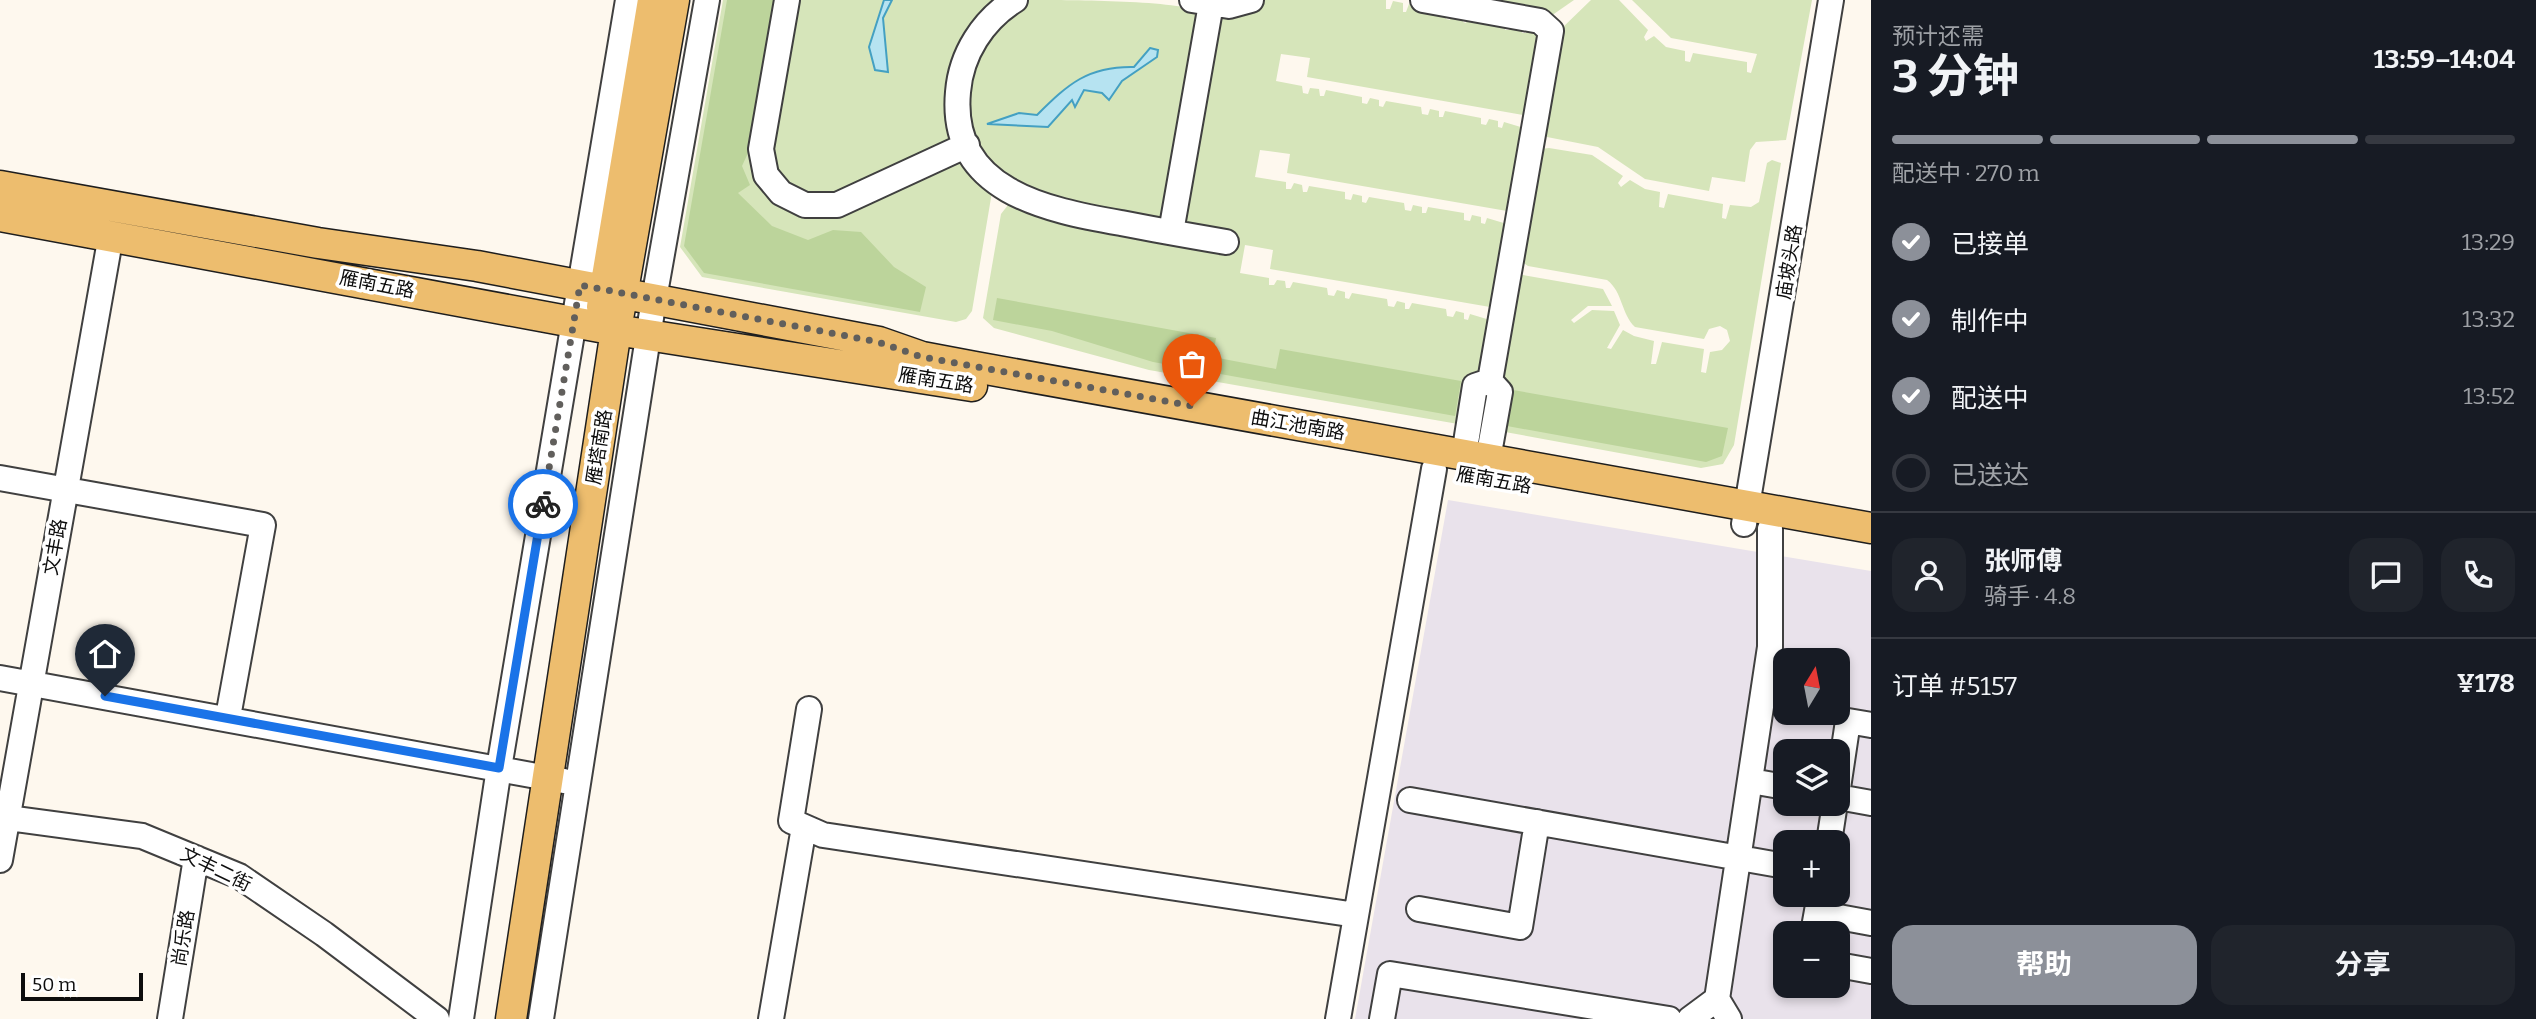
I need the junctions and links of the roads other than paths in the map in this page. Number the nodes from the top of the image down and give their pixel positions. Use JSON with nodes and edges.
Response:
{"nodes":[{"id":1,"x":628,"y":0,"type":"edge"},
{"id":2,"x":653,"y":0,"type":"edge"},
{"id":3,"x":674,"y":0,"type":"edge"},
{"id":4,"x":707,"y":0,"type":"edge"},
{"id":5,"x":787,"y":0,"type":"edge"},
{"id":6,"x":1015,"y":0,"type":"edge"},
{"id":7,"x":1251,"y":0,"type":"edge"},
{"id":8,"x":1423,"y":0,"type":"edge"},
{"id":9,"x":1831,"y":0,"type":"edge"},
{"id":10,"x":1201,"y":2,"type":"edge"},
{"id":11,"x":967,"y":145,"type":"junction"},
{"id":12,"x":0,"y":186,"type":"edge"},
{"id":13,"x":0,"y":216,"type":"edge"},
{"id":14,"x":1171,"y":232,"type":"junction"},
{"id":15,"x":111,"y":235,"type":"junction"},
{"id":16,"x":1226,"y":242,"type":"dead end"},
{"id":17,"x":603,"y":290,"type":"junction"},
{"id":18,"x":654,"y":299,"type":"junction"},
{"id":19,"x":597,"y":326,"type":"junction"},
{"id":20,"x":649,"y":335,"type":"junction"},
{"id":21,"x":1476,"y":457,"type":"junction"},
{"id":22,"x":1433,"y":469,"type":"junction"},
{"id":23,"x":0,"y":478,"type":"edge"},
{"id":24,"x":65,"y":490,"type":"junction"},
{"id":25,"x":1754,"y":520,"type":"junction"},
{"id":26,"x":1871,"y":528,"type":"edge"},
{"id":27,"x":1871,"y":547,"type":"edge"},
{"id":28,"x":0,"y":678,"type":"edge"},
{"id":29,"x":31,"y":684,"type":"junction"},
{"id":30,"x":809,"y":709,"type":"dead end"},
{"id":31,"x":228,"y":717,"type":"junction"},
{"id":32,"x":1871,"y":725,"type":"edge"},
{"id":33,"x":1846,"y":739,"type":"edge"},
{"id":34,"x":499,"y":768,"type":"junction"},
{"id":35,"x":539,"y":775,"type":"junction"},
{"id":36,"x":1751,"y":781,"type":"junction"},
{"id":37,"x":578,"y":784,"type":"junction"},
{"id":38,"x":1773,"y":785,"type":"edge"},
{"id":39,"x":1850,"y":799,"type":"edge"},
{"id":40,"x":1410,"y":800,"type":"dead end"},
{"id":41,"x":1871,"y":803,"type":"edge"},
{"id":42,"x":4,"y":816,"type":"edge"},
{"id":43,"x":1537,"y":822,"type":"junction"},
{"id":44,"x":804,"y":827,"type":"junction"},
{"id":45,"x":196,"y":858,"type":"junction"},
{"id":46,"x":1739,"y":858,"type":"junction"},
{"id":47,"x":0,"y":860,"type":"edge"},
{"id":48,"x":1773,"y":864,"type":"edge"},
{"id":49,"x":1419,"y":909,"type":"dead end"},
{"id":50,"x":1817,"y":913,"type":"edge"},
{"id":51,"x":1356,"y":915,"type":"junction"},
{"id":52,"x":1871,"y":923,"type":"edge"},
{"id":53,"x":1850,"y":967,"type":"edge"},
{"id":54,"x":1871,"y":971,"type":"edge"},
{"id":55,"x":1723,"y":1009,"type":"edge"},
{"id":56,"x":170,"y":1019,"type":"edge"},
{"id":57,"x":437,"y":1019,"type":"edge"},
{"id":58,"x":461,"y":1019,"type":"edge"},
{"id":59,"x":494,"y":1019,"type":"edge"},
{"id":60,"x":511,"y":1019,"type":"edge"},
{"id":61,"x":541,"y":1019,"type":"edge"},
{"id":62,"x":771,"y":1019,"type":"edge"},
{"id":63,"x":1338,"y":1019,"type":"edge"},
{"id":64,"x":1382,"y":1019,"type":"edge"},
{"id":65,"x":1669,"y":1019,"type":"edge"},
{"id":66,"x":1690,"y":1019,"type":"edge"}],
"edges":[{"from":1,"to":17,"type":"street"},
{"from":2,"to":17,"type":"main road","name":"雁塔南路"},
{"from":3,"to":17,"type":"main road","name":"雁塔南路"},
{"from":4,"to":18,"type":"street"},
{"from":5,"to":11,"type":"street"},
{"from":6,"to":11,"type":"street"},
{"from":7,"to":10,"type":"street"},
{"from":8,"to":21,"type":"street"},
{"from":9,"to":25,"type":"street","name":"庙坡头路"},
{"from":10,"to":14,"type":"street"},
{"from":11,"to":14,"type":"street"},
{"from":12,"to":17,"type":"main road","name":"雁南五路"},
{"from":13,"to":15,"type":"main road","name":"雁南五路"},
{"from":14,"to":16,"type":"street"},
{"from":15,"to":19,"type":"main road","name":"雁南五路"},
{"from":15,"to":24,"type":"street","name":"文丰路"},
{"from":17,"to":18,"type":"main road","name":"曲江池南路"},
{"from":17,"to":19,"type":"main road","name":"雁塔南路"},
{"from":18,"to":20,"type":"street"},
{"from":18,"to":21,"type":"main road","name":"曲江池南路"},
{"from":19,"to":20,"type":"main road","name":"雁南五路"},
{"from":19,"to":34,"type":"street"},
{"from":19,"to":35,"type":"main road","name":"雁塔南路"},
{"from":20,"to":22,"type":"main road","name":"雁南五路"},
{"from":20,"to":37,"type":"street"},
{"from":21,"to":25,"type":"main road","name":"曲江池南路"},
{"from":22,"to":25,"type":"main road","name":"雁南五路"},
{"from":22,"to":51,"type":"street"},
{"from":23,"to":24,"type":"street"},
{"from":24,"to":29,"type":"street","name":"文丰路"},
{"from":24,"to":31,"type":"street"},
{"from":25,"to":26,"type":"main road","name":"曲江池南路"},
{"from":25,"to":27,"type":"main road","name":"雁南五路"},
{"from":25,"to":36,"type":"street","name":"庙坡头路"},
{"from":28,"to":29,"type":"street"},
{"from":29,"to":31,"type":"street"},
{"from":29,"to":42,"type":"street","name":"文丰路"},
{"from":30,"to":44,"type":"street"},
{"from":31,"to":34,"type":"street"},
{"from":32,"to":33,"type":"street"},
{"from":34,"to":35,"type":"street"},
{"from":34,"to":58,"type":"street"},
{"from":35,"to":37,"type":"street"},
{"from":35,"to":59,"type":"main road","name":"雁塔南路"},
{"from":35,"to":60,"type":"main road","name":"雁塔南路"},
{"from":36,"to":38,"type":"street"},
{"from":36,"to":46,"type":"street","name":"庙坡头路"},
{"from":37,"to":61,"type":"street"},
{"from":39,"to":41,"type":"street"},
{"from":40,"to":43,"type":"street"},
{"from":42,"to":45,"type":"street","name":"文丰二街"},
{"from":42,"to":47,"type":"street","name":"文丰路"},
{"from":43,"to":46,"type":"street"},
{"from":43,"to":49,"type":"street"},
{"from":44,"to":51,"type":"street"},
{"from":44,"to":62,"type":"street"},
{"from":45,"to":56,"type":"street","name":"尚乐路"},
{"from":45,"to":57,"type":"street","name":"文丰二街"},
{"from":46,"to":48,"type":"street"},
{"from":46,"to":55,"type":"street","name":"庙坡头路"},
{"from":50,"to":52,"type":"street"},
{"from":51,"to":63,"type":"street"},
{"from":53,"to":54,"type":"street"},
{"from":55,"to":66,"type":"street"},
{"from":64,"to":65,"type":"street"}]}
